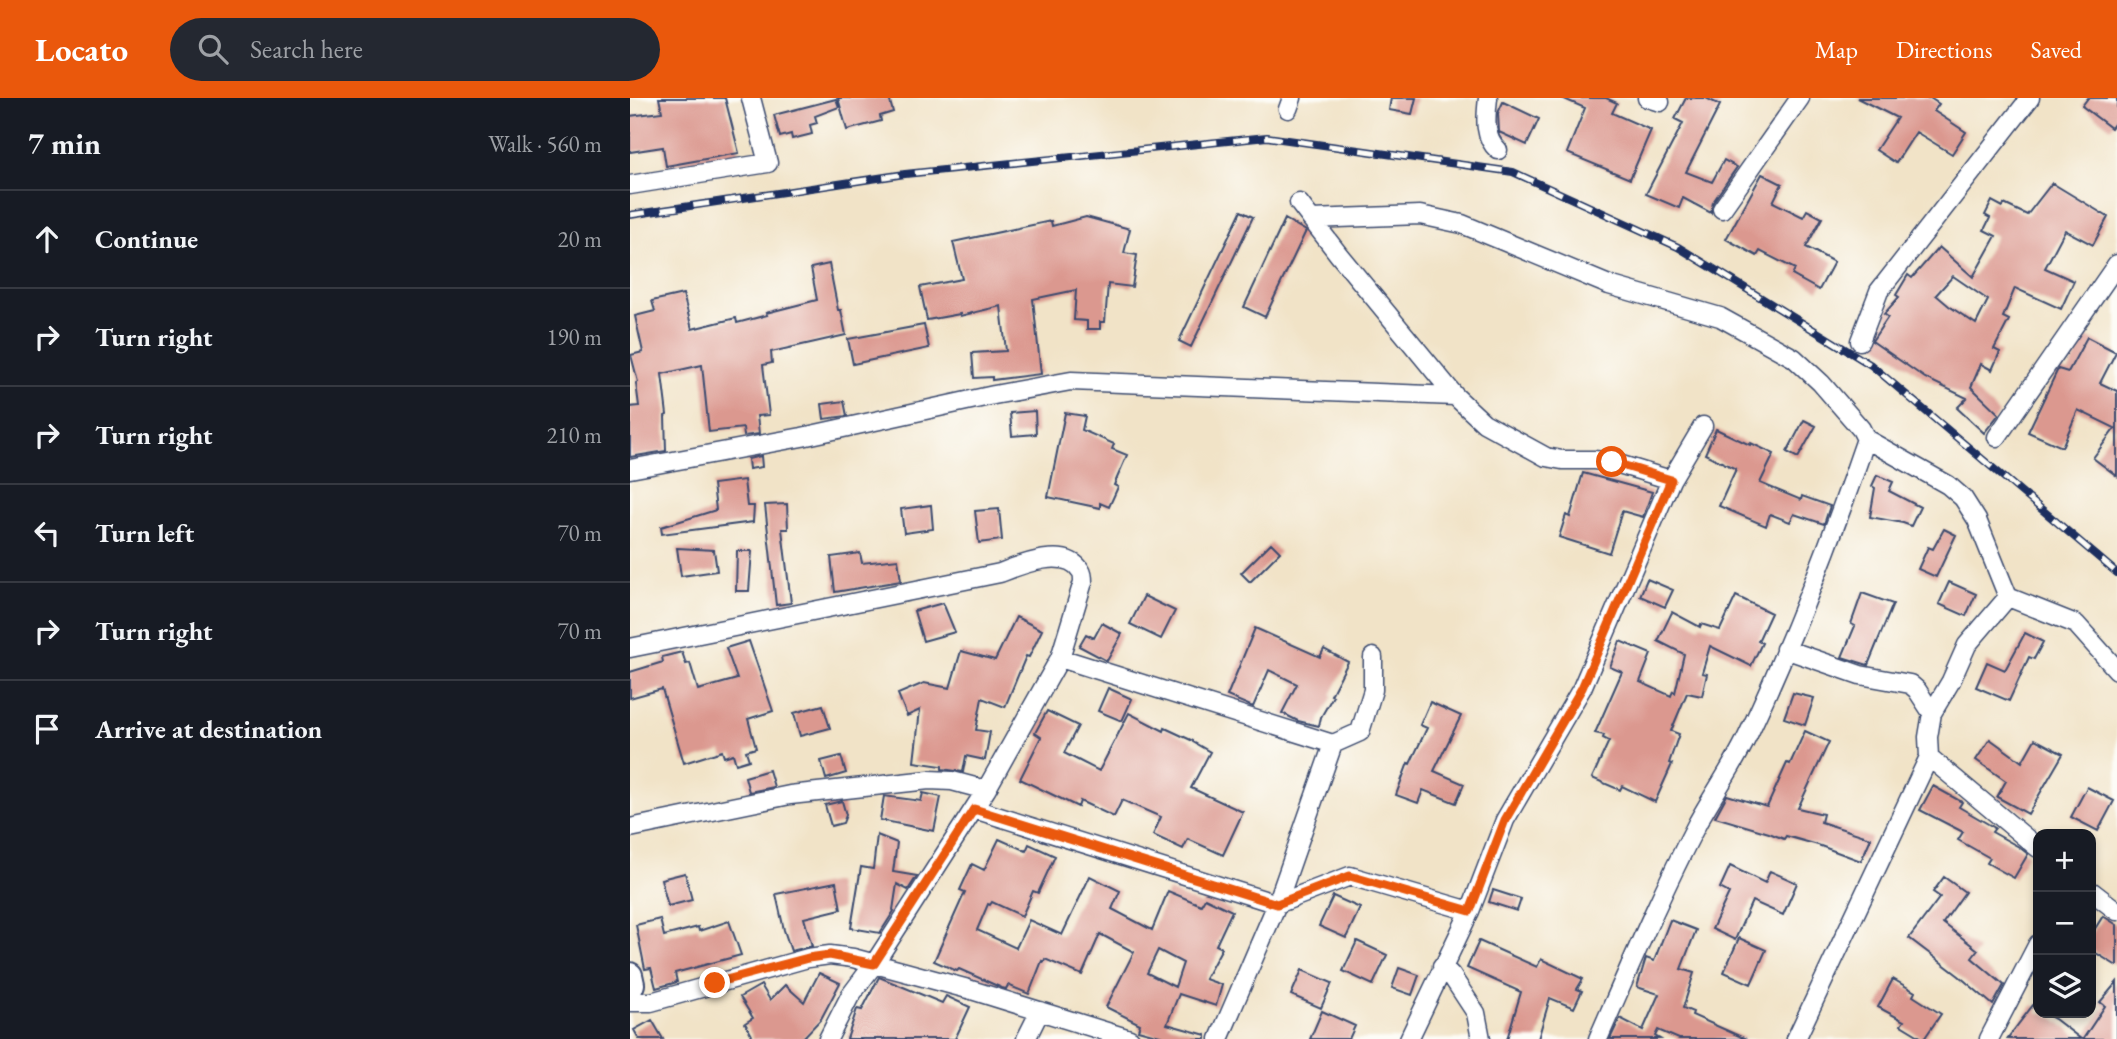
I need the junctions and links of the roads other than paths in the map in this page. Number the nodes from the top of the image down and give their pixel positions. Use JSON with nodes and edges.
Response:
{"nodes":[{"id":1,"x":751,"y":98,"type":"edge"},
{"id":2,"x":1489,"y":98,"type":"edge"},
{"id":3,"x":1800,"y":98,"type":"edge"},
{"id":4,"x":2030,"y":98,"type":"edge"},
{"id":5,"x":1498,"y":150,"type":"dead end"},
{"id":6,"x":630,"y":185,"type":"edge"},
{"id":7,"x":1299,"y":203,"type":"dead end"},
{"id":8,"x":1722,"y":209,"type":"dead end"},
{"id":9,"x":1311,"y":219,"type":"junction"},
{"id":10,"x":2117,"y":264,"type":"edge"},
{"id":11,"x":1860,"y":341,"type":"dead end"},
{"id":12,"x":1455,"y":396,"type":"junction"},
{"id":13,"x":1703,"y":426,"type":"dead end"},
{"id":14,"x":1997,"y":437,"type":"dead end"},
{"id":15,"x":1866,"y":439,"type":"junction"},
{"id":16,"x":630,"y":469,"type":"edge"},
{"id":17,"x":1671,"y":480,"type":"junction"},
{"id":18,"x":2008,"y":597,"type":"junction"},
{"id":19,"x":630,"y":648,"type":"edge"},
{"id":20,"x":1785,"y":649,"type":"junction"},
{"id":21,"x":1373,"y":657,"type":"dead end"},
{"id":22,"x":1060,"y":658,"type":"junction"},
{"id":23,"x":2117,"y":670,"type":"edge"},
{"id":24,"x":1932,"y":713,"type":"junction"},
{"id":25,"x":1333,"y":744,"type":"junction"},
{"id":26,"x":1929,"y":757,"type":"junction"},
{"id":27,"x":986,"y":790,"type":"junction"},
{"id":28,"x":974,"y":809,"type":"junction"},
{"id":29,"x":630,"y":828,"type":"edge"},
{"id":30,"x":2033,"y":844,"type":"edge"},
{"id":31,"x":2092,"y":892,"type":"edge"},
{"id":32,"x":1277,"y":904,"type":"junction"},
{"id":33,"x":1470,"y":911,"type":"junction"},
{"id":34,"x":2117,"y":911,"type":"edge"},
{"id":35,"x":2033,"y":954,"type":"edge"},
{"id":36,"x":874,"y":964,"type":"junction"},
{"id":37,"x":1443,"y":966,"type":"junction"},
{"id":38,"x":630,"y":975,"type":"edge"},
{"id":39,"x":630,"y":989,"type":"edge"},
{"id":40,"x":630,"y":1002,"type":"edge"},
{"id":41,"x":1040,"y":1011,"type":"junction"},
{"id":42,"x":828,"y":1039,"type":"edge"},
{"id":43,"x":1026,"y":1039,"type":"edge"},
{"id":44,"x":1130,"y":1039,"type":"edge"},
{"id":45,"x":1219,"y":1039,"type":"edge"},
{"id":46,"x":1409,"y":1039,"type":"edge"},
{"id":47,"x":1481,"y":1039,"type":"edge"},
{"id":48,"x":1598,"y":1039,"type":"edge"},
{"id":49,"x":1796,"y":1039,"type":"edge"},
{"id":50,"x":1989,"y":1039,"type":"edge"}],
"edges":[{"from":1,"to":6,"type":"street"},
{"from":2,"to":5,"type":"street"},
{"from":3,"to":8,"type":"street"},
{"from":4,"to":11,"type":"street"},
{"from":7,"to":9,"type":"street"},
{"from":9,"to":12,"type":"street"},
{"from":9,"to":15,"type":"street"},
{"from":10,"to":14,"type":"street"},
{"from":12,"to":16,"type":"street"},
{"from":12,"to":17,"type":"street"},
{"from":13,"to":17,"type":"street"},
{"from":15,"to":18,"type":"street"},
{"from":15,"to":20,"type":"street"},
{"from":17,"to":33,"type":"street"},
{"from":18,"to":23,"type":"street"},
{"from":18,"to":24,"type":"street"},
{"from":19,"to":22,"type":"street"},
{"from":20,"to":24,"type":"street"},
{"from":20,"to":48,"type":"street"},
{"from":21,"to":25,"type":"street"},
{"from":22,"to":25,"type":"street"},
{"from":22,"to":27,"type":"street"},
{"from":24,"to":26,"type":"street"},
{"from":25,"to":32,"type":"street"},
{"from":26,"to":30,"type":"street"},
{"from":26,"to":49,"type":"street"},
{"from":27,"to":28,"type":"street"},
{"from":27,"to":29,"type":"street"},
{"from":28,"to":32,"type":"street"},
{"from":28,"to":36,"type":"street"},
{"from":31,"to":34,"type":"street"},
{"from":32,"to":33,"type":"street"},
{"from":32,"to":45,"type":"street"},
{"from":33,"to":37,"type":"street"},
{"from":35,"to":50,"type":"street"},
{"from":36,"to":40,"type":"street"},
{"from":36,"to":41,"type":"street"},
{"from":36,"to":42,"type":"street"},
{"from":37,"to":46,"type":"street"},
{"from":37,"to":47,"type":"street"},
{"from":38,"to":39,"type":"street"},
{"from":41,"to":43,"type":"street"},
{"from":41,"to":44,"type":"street"}]}
